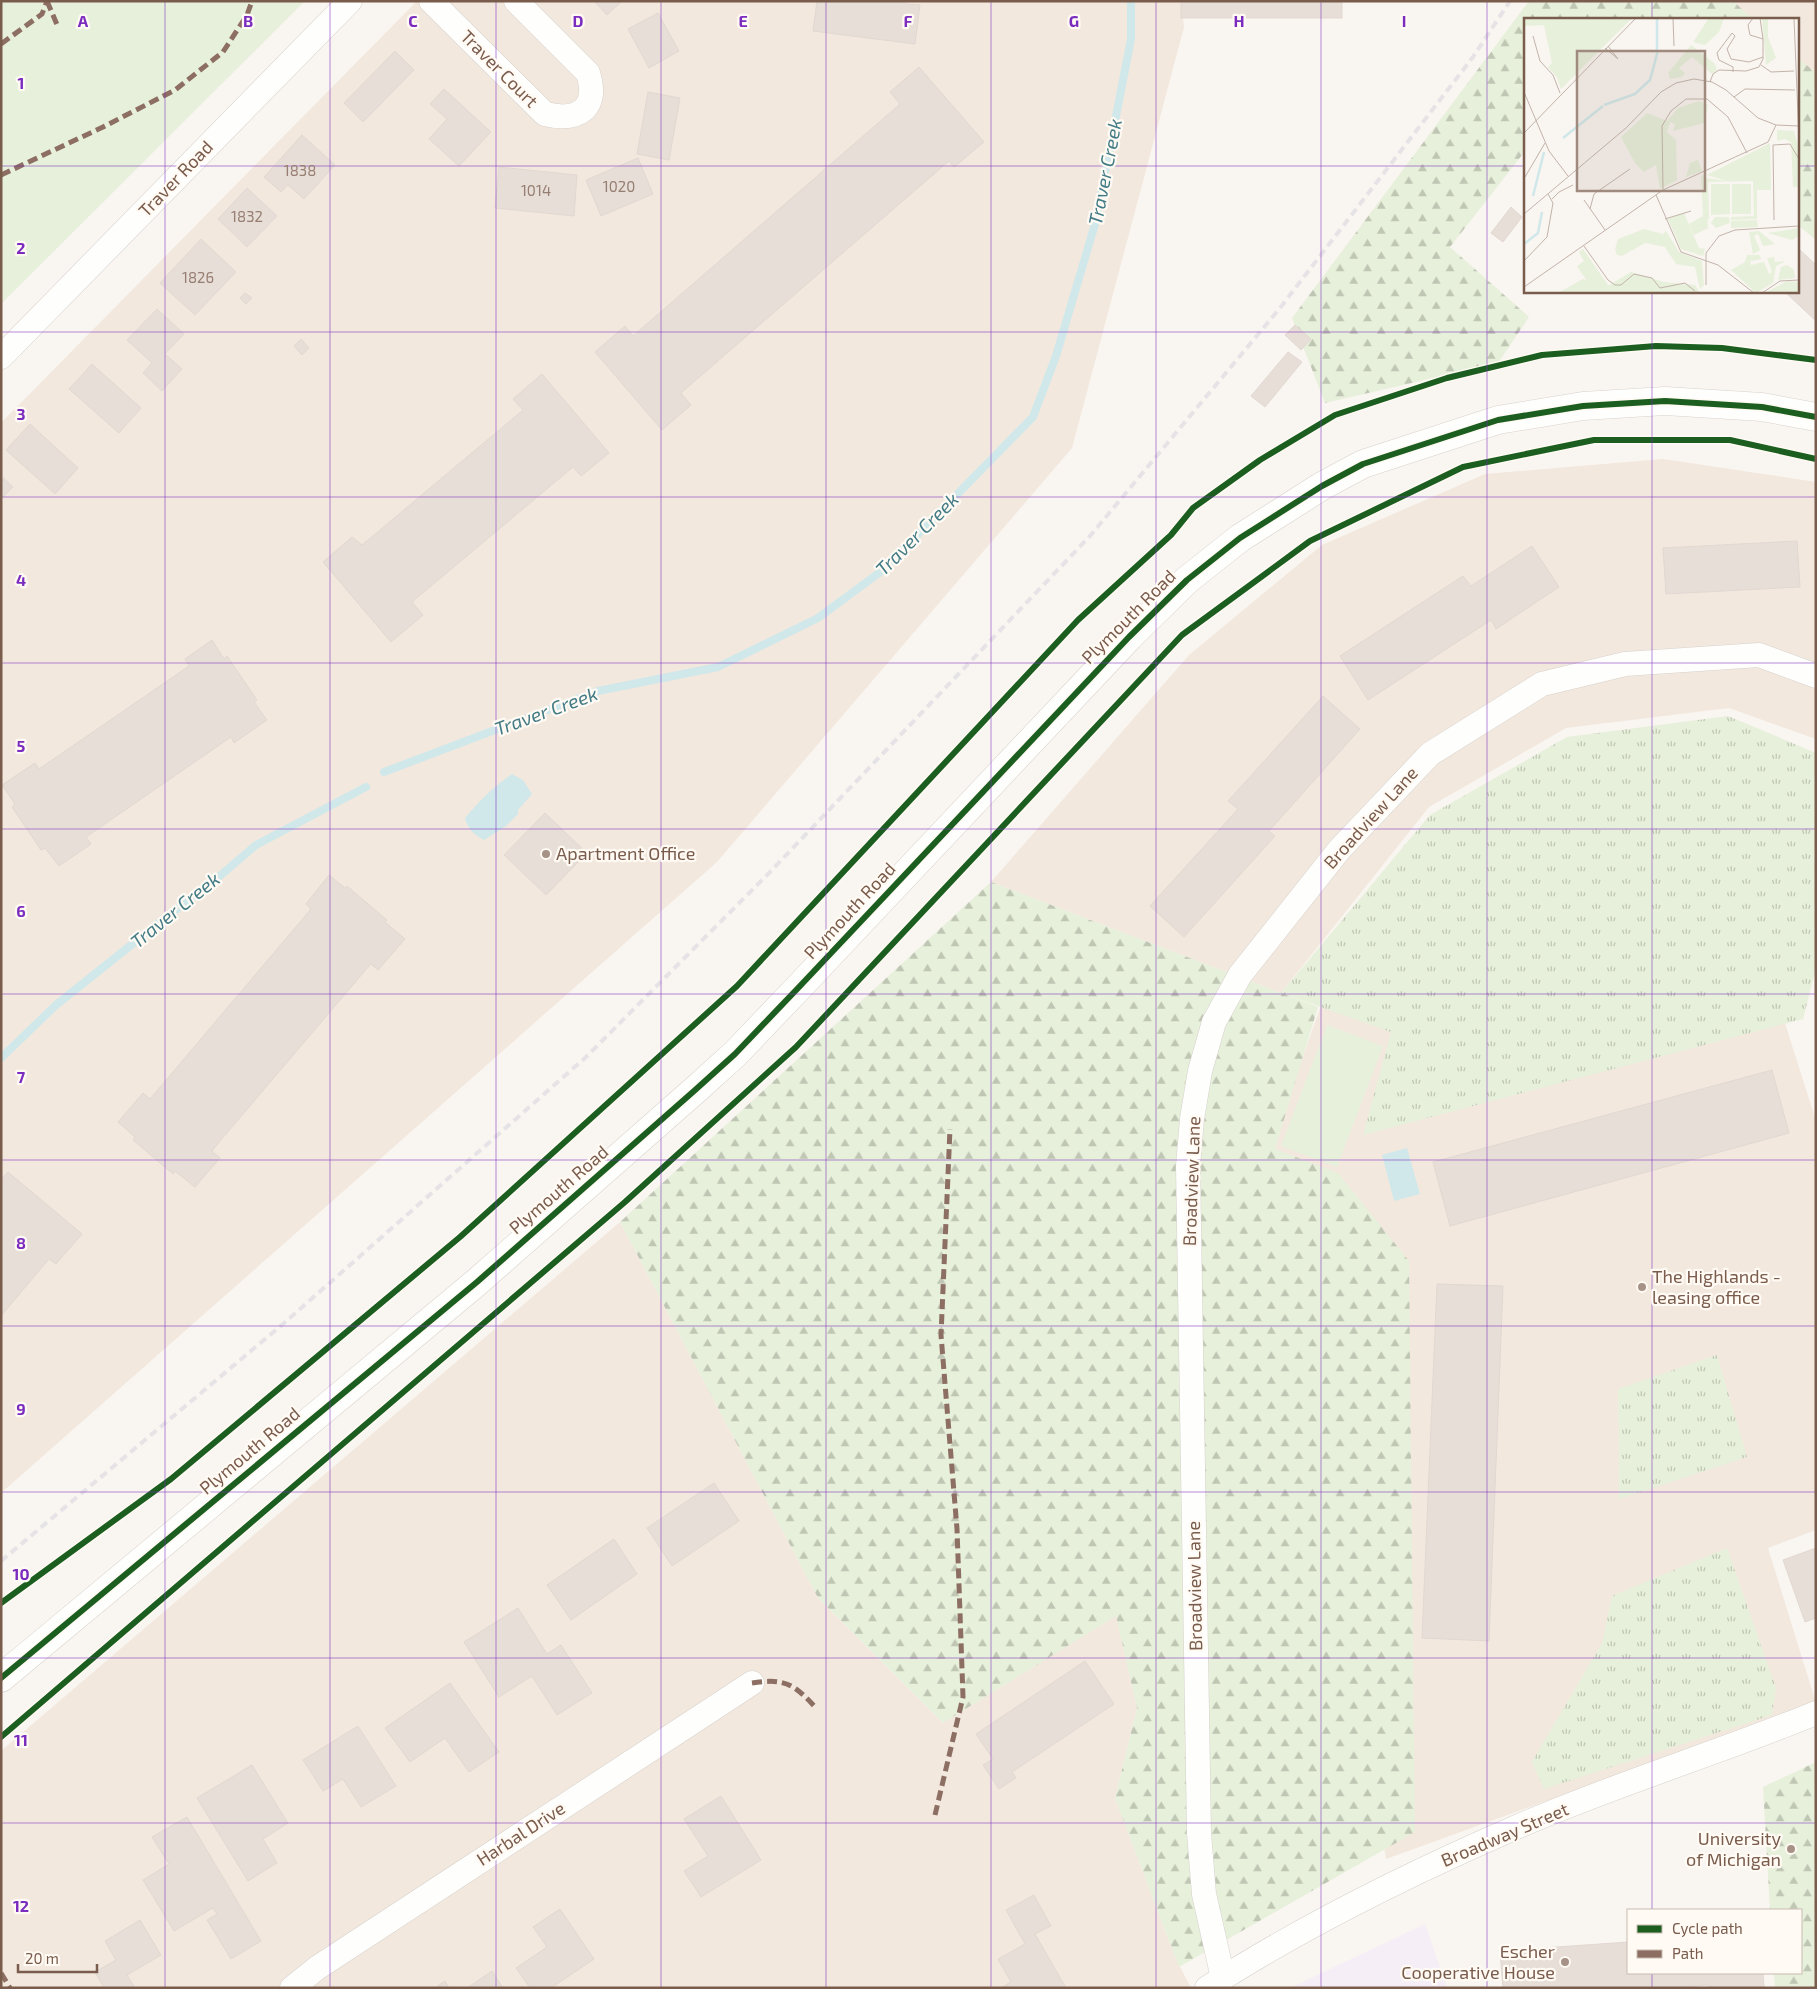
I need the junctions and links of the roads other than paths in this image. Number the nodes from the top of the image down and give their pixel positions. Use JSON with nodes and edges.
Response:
{"nodes":[{"id":1,"x":350,"y":1,"type":"edge"},
{"id":2,"x":431,"y":1,"type":"edge"},
{"id":3,"x":516,"y":1,"type":"edge"},
{"id":4,"x":1,"y":356,"type":"edge"},
{"id":5,"x":1816,"y":417,"type":"edge"},
{"id":6,"x":1816,"y":676,"type":"edge"},
{"id":7,"x":1,"y":1678,"type":"edge"},
{"id":8,"x":752,"y":1683,"type":"dead end"},
{"id":9,"x":1816,"y":1713,"type":"edge"},
{"id":10,"x":1215,"y":1983,"type":"edge"},
{"id":11,"x":292,"y":1988,"type":"edge"}],
"edges":[{"from":1,"to":4,"type":"street","name":"Traver Road"},
{"from":2,"to":3,"type":"street","name":"Traver Court"},
{"from":5,"to":7,"type":"main road","name":"Plymouth Road"},
{"from":6,"to":10,"type":"street","name":"Broadview Lane"},
{"from":8,"to":11,"type":"street","name":"Harbal Drive"},
{"from":9,"to":10,"type":"street","name":"Broadway Street"}]}
